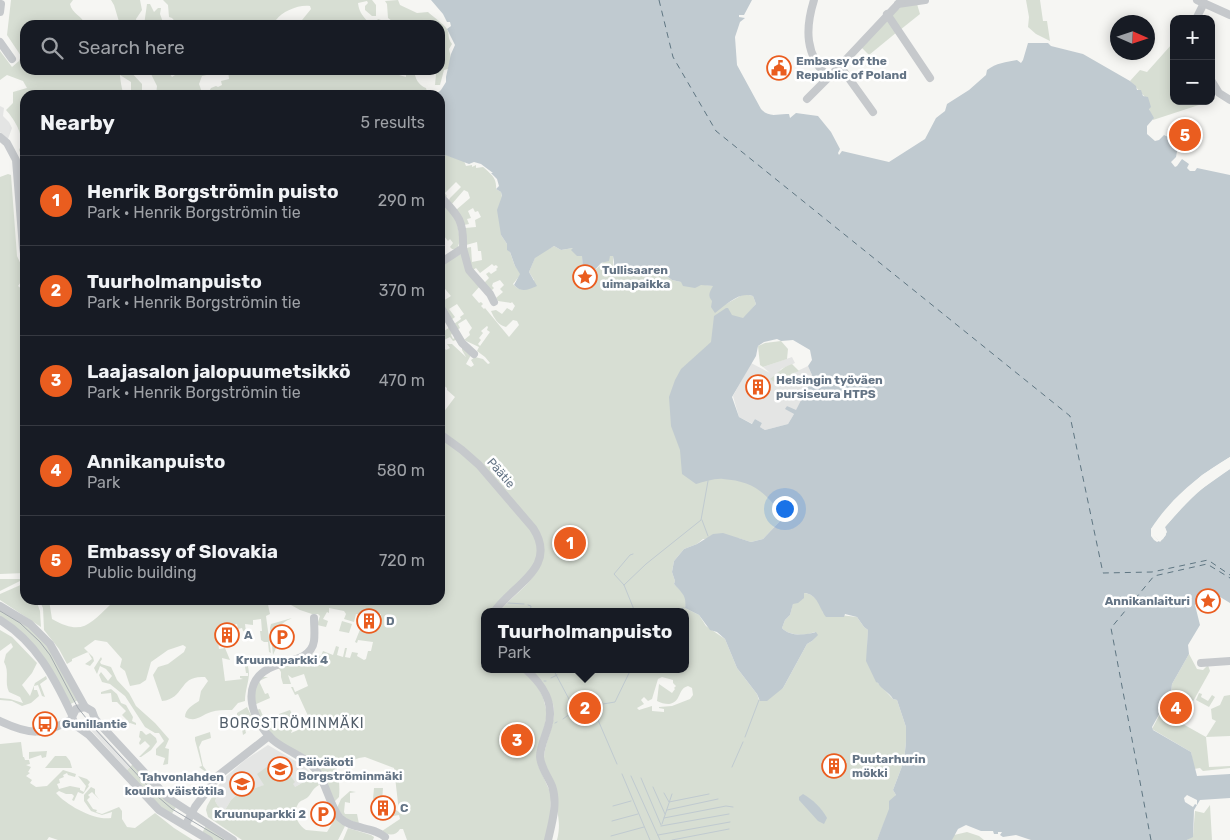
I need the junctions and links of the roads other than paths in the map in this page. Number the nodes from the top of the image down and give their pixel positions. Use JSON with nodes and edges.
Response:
{"nodes":[{"id":1,"x":814,"y":0,"type":"edge"},
{"id":2,"x":925,"y":0,"type":"edge"},
{"id":3,"x":1200,"y":1,"type":"edge"},
{"id":4,"x":900,"y":2,"type":"edge"},
{"id":5,"x":887,"y":14,"type":"junction"},
{"id":6,"x":1197,"y":15,"type":"edge"},
{"id":7,"x":1230,"y":15,"type":"edge"},
{"id":8,"x":0,"y":42,"type":"edge"},
{"id":9,"x":12,"y":59,"type":"dead end"},
{"id":10,"x":840,"y":66,"type":"junction"},
{"id":11,"x":828,"y":77,"type":"junction"},
{"id":12,"x":930,"y":78,"type":"dead end"},
{"id":13,"x":1215,"y":86,"type":"edge"},
{"id":14,"x":806,"y":99,"type":"dead end"},
{"id":15,"x":1230,"y":100,"type":"edge"},
{"id":16,"x":873,"y":112,"type":"dead end"},
{"id":17,"x":0,"y":137,"type":"edge"},
{"id":18,"x":445,"y":202,"type":"edge"},
{"id":19,"x":20,"y":210,"type":"edge"},
{"id":20,"x":463,"y":248,"type":"junction"},
{"id":21,"x":445,"y":260,"type":"edge"},
{"id":22,"x":494,"y":302,"type":"dead end"},
{"id":23,"x":445,"y":314,"type":"edge"},
{"id":24,"x":474,"y":354,"type":"dead end"},
{"id":25,"x":445,"y":438,"type":"edge"},
{"id":26,"x":0,"y":606,"type":"edge"},
{"id":27,"x":497,"y":608,"type":"edge"},
{"id":28,"x":314,"y":618,"type":"dead end"},
{"id":29,"x":0,"y":620,"type":"edge"},
{"id":30,"x":1230,"y":661,"type":"edge"},
{"id":31,"x":1201,"y":664,"type":"dead end"},
{"id":32,"x":529,"y":673,"type":"edge"},
{"id":33,"x":85,"y":707,"type":"junction"},
{"id":34,"x":72,"y":717,"type":"junction"},
{"id":35,"x":95,"y":719,"type":"junction"},
{"id":36,"x":0,"y":721,"type":"edge"},
{"id":37,"x":80,"y":728,"type":"junction"},
{"id":38,"x":54,"y":729,"type":"junction"},
{"id":39,"x":269,"y":736,"type":"junction"},
{"id":40,"x":193,"y":815,"type":"junction"},
{"id":41,"x":188,"y":826,"type":"junction"},
{"id":42,"x":385,"y":837,"type":"dead end"},
{"id":43,"x":209,"y":840,"type":"edge"},
{"id":44,"x":233,"y":840,"type":"edge"},
{"id":45,"x":548,"y":840,"type":"edge"}],
"edges":[{"from":1,"to":11,"type":"street"},
{"from":2,"to":4,"type":"street"},
{"from":3,"to":6,"type":"street"},
{"from":3,"to":7,"type":"street"},
{"from":4,"to":5,"type":"street"},
{"from":5,"to":10,"type":"street"},
{"from":5,"to":12,"type":"street"},
{"from":8,"to":9,"type":"street"},
{"from":10,"to":11,"type":"street"},
{"from":10,"to":16,"type":"street"},
{"from":11,"to":14,"type":"street"},
{"from":13,"to":15,"type":"street"},
{"from":17,"to":19,"type":"street"},
{"from":18,"to":20,"type":"street"},
{"from":20,"to":21,"type":"street"},
{"from":20,"to":22,"type":"street"},
{"from":23,"to":24,"type":"street"},
{"from":25,"to":27,"type":"street","name":"Päätie"},
{"from":26,"to":33,"type":"street"},
{"from":28,"to":39,"type":"street"},
{"from":29,"to":34,"type":"street"},
{"from":30,"to":31,"type":"street"},
{"from":32,"to":45,"type":"street"},
{"from":33,"to":34,"type":"street"},
{"from":33,"to":35,"type":"street"},
{"from":34,"to":37,"type":"street"},
{"from":34,"to":38,"type":"street"},
{"from":35,"to":37,"type":"street"},
{"from":35,"to":40,"type":"street"},
{"from":36,"to":38,"type":"street"},
{"from":37,"to":38,"type":"street"},
{"from":37,"to":41,"type":"street"},
{"from":39,"to":40,"type":"street"},
{"from":39,"to":42,"type":"street"},
{"from":40,"to":41,"type":"street"},
{"from":40,"to":44,"type":"street"},
{"from":41,"to":43,"type":"street"}]}
